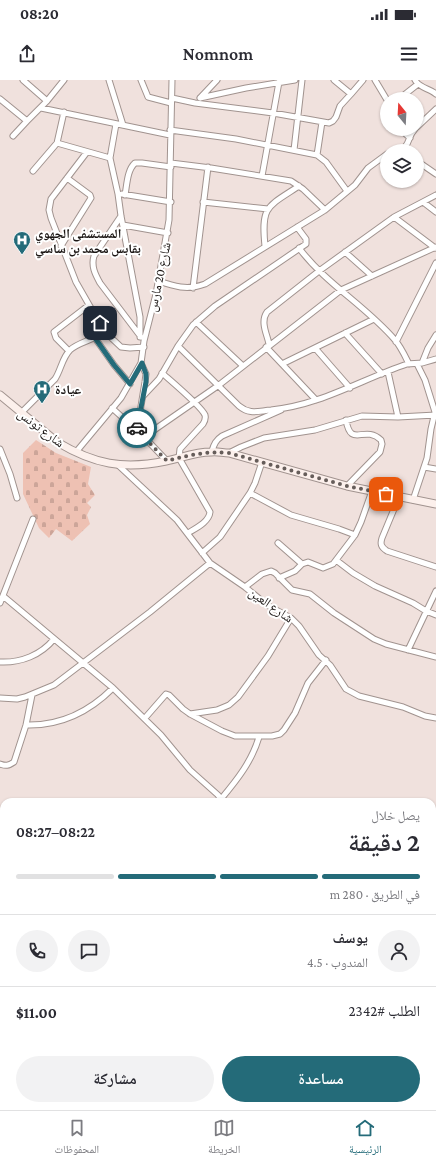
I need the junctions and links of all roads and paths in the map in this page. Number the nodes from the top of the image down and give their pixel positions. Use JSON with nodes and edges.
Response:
{"nodes":[{"id":1,"x":24,"y":80,"type":"edge"},
{"id":2,"x":64,"y":80,"type":"edge"},
{"id":3,"x":109,"y":80,"type":"edge"},
{"id":4,"x":141,"y":80,"type":"edge"},
{"id":5,"x":172,"y":80,"type":"edge"},
{"id":6,"x":217,"y":80,"type":"edge"},
{"id":7,"x":295,"y":80,"type":"edge"},
{"id":8,"x":302,"y":80,"type":"edge"},
{"id":9,"x":334,"y":80,"type":"edge"},
{"id":10,"x":363,"y":80,"type":"edge"},
{"id":11,"x":375,"y":80,"type":"edge"},
{"id":12,"x":279,"y":82,"type":"junction"},
{"id":13,"x":416,"y":82,"type":"edge"},
{"id":14,"x":382,"y":92,"type":"edge"},
{"id":15,"x":406,"y":92,"type":"edge"},
{"id":16,"x":351,"y":94,"type":"junction"},
{"id":17,"x":436,"y":94,"type":"edge"},
{"id":18,"x":200,"y":98,"type":"junction"},
{"id":19,"x":0,"y":99,"type":"edge"},
{"id":20,"x":171,"y":100,"type":"junction"},
{"id":21,"x":47,"y":101,"type":"junction"},
{"id":22,"x":195,"y":103,"type":"junction"},
{"id":23,"x":41,"y":108,"type":"junction"},
{"id":24,"x":436,"y":109,"type":"edge"},
{"id":25,"x":64,"y":112,"type":"junction"},
{"id":26,"x":273,"y":113,"type":"junction"},
{"id":27,"x":298,"y":117,"type":"junction"},
{"id":28,"x":424,"y":120,"type":"edge"},
{"id":29,"x":27,"y":121,"type":"junction"},
{"id":30,"x":322,"y":122,"type":"junction"},
{"id":31,"x":116,"y":124,"type":"junction"},
{"id":32,"x":123,"y":125,"type":"junction"},
{"id":33,"x":170,"y":132,"type":"junction"},
{"id":34,"x":13,"y":136,"type":"dead end"},
{"id":35,"x":410,"y":138,"type":"edge"},
{"id":36,"x":57,"y":143,"type":"junction"},
{"id":37,"x":408,"y":144,"type":"edge"},
{"id":38,"x":267,"y":145,"type":"junction"},
{"id":39,"x":294,"y":150,"type":"junction"},
{"id":40,"x":87,"y":152,"type":"junction"},
{"id":41,"x":317,"y":155,"type":"junction"},
{"id":42,"x":110,"y":158,"type":"junction"},
{"id":43,"x":380,"y":159,"type":"edge"},
{"id":44,"x":171,"y":165,"type":"junction"},
{"id":45,"x":424,"y":166,"type":"edge"},
{"id":46,"x":208,"y":167,"type":"junction"},
{"id":47,"x":33,"y":171,"type":"dead end"},
{"id":48,"x":436,"y":174,"type":"edge"},
{"id":49,"x":262,"y":176,"type":"junction"},
{"id":50,"x":67,"y":178,"type":"junction"},
{"id":51,"x":300,"y":186,"type":"junction"},
{"id":52,"x":347,"y":191,"type":"junction"},
{"id":53,"x":118,"y":194,"type":"junction"},
{"id":54,"x":125,"y":195,"type":"junction"},
{"id":55,"x":436,"y":195,"type":"edge"},
{"id":56,"x":171,"y":202,"type":"junction"},
{"id":57,"x":203,"y":202,"type":"junction"},
{"id":58,"x":423,"y":202,"type":"junction"},
{"id":59,"x":268,"y":209,"type":"junction"},
{"id":60,"x":325,"y":210,"type":"junction"},
{"id":61,"x":436,"y":212,"type":"edge"},
{"id":62,"x":121,"y":216,"type":"junction"},
{"id":63,"x":394,"y":217,"type":"junction"},
{"id":64,"x":123,"y":225,"type":"junction"},
{"id":65,"x":297,"y":227,"type":"junction"},
{"id":66,"x":168,"y":234,"type":"junction"},
{"id":67,"x":61,"y":246,"type":"junction"},
{"id":68,"x":265,"y":246,"type":"junction"},
{"id":69,"x":299,"y":248,"type":"junction"},
{"id":70,"x":435,"y":248,"type":"edge"},
{"id":71,"x":345,"y":252,"type":"junction"},
{"id":72,"x":436,"y":263,"type":"edge"},
{"id":73,"x":319,"y":270,"type":"junction"},
{"id":74,"x":372,"y":276,"type":"junction"},
{"id":75,"x":158,"y":281,"type":"junction"},
{"id":76,"x":193,"y":288,"type":"junction"},
{"id":77,"x":340,"y":290,"type":"junction"},
{"id":78,"x":89,"y":305,"type":"junction"},
{"id":79,"x":374,"y":318,"type":"junction"},
{"id":80,"x":196,"y":322,"type":"junction"},
{"id":81,"x":104,"y":331,"type":"junction"},
{"id":82,"x":345,"y":333,"type":"junction"},
{"id":83,"x":436,"y":335,"type":"edge"},
{"id":84,"x":95,"y":338,"type":"junction"},
{"id":85,"x":142,"y":339,"type":"junction"},
{"id":86,"x":396,"y":342,"type":"junction"},
{"id":87,"x":178,"y":346,"type":"junction"},
{"id":88,"x":268,"y":346,"type":"junction"},
{"id":89,"x":144,"y":348,"type":"junction"},
{"id":90,"x":315,"y":348,"type":"junction"},
{"id":91,"x":69,"y":351,"type":"junction"},
{"id":92,"x":436,"y":359,"type":"edge"},
{"id":93,"x":142,"y":363,"type":"junction"},
{"id":94,"x":420,"y":363,"type":"junction"},
{"id":95,"x":282,"y":364,"type":"junction"},
{"id":96,"x":409,"y":364,"type":"junction"},
{"id":97,"x":243,"y":366,"type":"junction"},
{"id":98,"x":388,"y":372,"type":"junction"},
{"id":99,"x":162,"y":373,"type":"junction"},
{"id":100,"x":382,"y":374,"type":"junction"},
{"id":101,"x":130,"y":384,"type":"junction"},
{"id":102,"x":219,"y":385,"type":"junction"},
{"id":103,"x":350,"y":388,"type":"junction"},
{"id":104,"x":0,"y":395,"type":"edge"},
{"id":105,"x":143,"y":396,"type":"junction"},
{"id":106,"x":316,"y":400,"type":"junction"},
{"id":107,"x":194,"y":403,"type":"junction"},
{"id":108,"x":112,"y":408,"type":"junction"},
{"id":109,"x":284,"y":409,"type":"junction"},
{"id":110,"x":21,"y":413,"type":"junction"},
{"id":111,"x":435,"y":415,"type":"edge"},
{"id":112,"x":398,"y":417,"type":"junction"},
{"id":113,"x":346,"y":420,"type":"junction"},
{"id":114,"x":137,"y":430,"type":"junction"},
{"id":115,"x":144,"y":437,"type":"junction"},
{"id":116,"x":0,"y":450,"type":"edge"},
{"id":117,"x":76,"y":452,"type":"junction"},
{"id":118,"x":212,"y":452,"type":"junction"},
{"id":119,"x":229,"y":453,"type":"junction"},
{"id":120,"x":179,"y":458,"type":"junction"},
{"id":121,"x":167,"y":461,"type":"junction"},
{"id":122,"x":262,"y":462,"type":"junction"},
{"id":123,"x":118,"y":465,"type":"junction"},
{"id":124,"x":424,"y":467,"type":"junction"},
{"id":125,"x":436,"y":468,"type":"edge"},
{"id":126,"x":347,"y":486,"type":"junction"},
{"id":127,"x":372,"y":491,"type":"junction"},
{"id":128,"x":250,"y":493,"type":"junction"},
{"id":129,"x":399,"y":497,"type":"junction"},
{"id":130,"x":17,"y":498,"type":"dead end"},
{"id":131,"x":413,"y":500,"type":"junction"},
{"id":132,"x":436,"y":504,"type":"edge"},
{"id":133,"x":33,"y":519,"type":"dead end"},
{"id":134,"x":188,"y":533,"type":"junction"},
{"id":135,"x":355,"y":535,"type":"junction"},
{"id":136,"x":278,"y":543,"type":"dead end"},
{"id":137,"x":202,"y":553,"type":"junction"},
{"id":138,"x":336,"y":560,"type":"junction"},
{"id":139,"x":210,"y":563,"type":"junction"},
{"id":140,"x":302,"y":564,"type":"junction"},
{"id":141,"x":436,"y":567,"type":"edge"},
{"id":142,"x":279,"y":578,"type":"junction"},
{"id":143,"x":245,"y":587,"type":"junction"},
{"id":144,"x":436,"y":591,"type":"edge"},
{"id":145,"x":3,"y":596,"type":"junction"},
{"id":146,"x":0,"y":603,"type":"edge"},
{"id":147,"x":426,"y":611,"type":"junction"},
{"id":148,"x":436,"y":614,"type":"edge"},
{"id":149,"x":291,"y":618,"type":"junction"},
{"id":150,"x":54,"y":638,"type":"junction"},
{"id":151,"x":408,"y":650,"type":"junction"},
{"id":152,"x":436,"y":657,"type":"edge"},
{"id":153,"x":326,"y":660,"type":"junction"},
{"id":154,"x":0,"y":662,"type":"edge"},
{"id":155,"x":83,"y":664,"type":"junction"},
{"id":156,"x":113,"y":688,"type":"junction"},
{"id":157,"x":32,"y":695,"type":"junction"},
{"id":158,"x":0,"y":698,"type":"edge"},
{"id":159,"x":190,"y":714,"type":"junction"},
{"id":160,"x":145,"y":718,"type":"junction"},
{"id":161,"x":436,"y":718,"type":"edge"},
{"id":162,"x":26,"y":725,"type":"junction"},
{"id":163,"x":259,"y":737,"type":"junction"},
{"id":164,"x":0,"y":764,"type":"edge"},
{"id":165,"x":220,"y":798,"type":"edge"},
{"id":166,"x":223,"y":798,"type":"edge"}],
"edges":[{"from":1,"to":21,"type":"street"},
{"from":2,"to":21,"type":"street"},
{"from":3,"to":32,"type":"street"},
{"from":4,"to":20,"type":"street"},
{"from":5,"to":20,"type":"street","name":"شارع 20 مارس"},
{"from":6,"to":18,"type":"street"},
{"from":7,"to":12,"type":"street"},
{"from":8,"to":27,"type":"street"},
{"from":9,"to":16,"type":"street"},
{"from":10,"to":16,"type":"street"},
{"from":11,"to":14,"type":"street"},
{"from":12,"to":18,"type":"street"},
{"from":12,"to":26,"type":"street"},
{"from":13,"to":15,"type":"street"},
{"from":13,"to":17,"type":"street"},
{"from":16,"to":30,"type":"street"},
{"from":18,"to":22,"type":"street"},
{"from":19,"to":29,"type":"street"},
{"from":20,"to":22,"type":"street"},
{"from":20,"to":33,"type":"street","name":"شارع 20 مارس"},
{"from":21,"to":23,"type":"street"},
{"from":22,"to":26,"type":"street"},
{"from":23,"to":25,"type":"street"},
{"from":23,"to":29,"type":"street"},
{"from":24,"to":28,"type":"street"},
{"from":25,"to":31,"type":"street"},
{"from":25,"to":36,"type":"street"},
{"from":26,"to":27,"type":"street"},
{"from":26,"to":38,"type":"street"},
{"from":27,"to":30,"type":"street"},
{"from":27,"to":39,"type":"street"},
{"from":29,"to":34,"type":"street"},
{"from":30,"to":41,"type":"street"},
{"from":31,"to":32,"type":"street"},
{"from":31,"to":42,"type":"street"},
{"from":32,"to":33,"type":"street"},
{"from":33,"to":38,"type":"street"},
{"from":33,"to":44,"type":"street","name":"شارع 20 مارس"},
{"from":35,"to":37,"type":"street"},
{"from":36,"to":40,"type":"street"},
{"from":36,"to":47,"type":"street"},
{"from":38,"to":39,"type":"street"},
{"from":38,"to":49,"type":"street"},
{"from":39,"to":41,"type":"street"},
{"from":40,"to":42,"type":"street"},
{"from":40,"to":50,"type":"street"},
{"from":41,"to":52,"type":"street"},
{"from":42,"to":53,"type":"street"},
{"from":43,"to":52,"type":"street"},
{"from":44,"to":46,"type":"street"},
{"from":44,"to":54,"type":"street"},
{"from":44,"to":56,"type":"street","name":"شارع 20 مارس"},
{"from":45,"to":48,"type":"street"},
{"from":46,"to":49,"type":"street"},
{"from":46,"to":57,"type":"street"},
{"from":49,"to":51,"type":"street"},
{"from":50,"to":67,"type":"street"},
{"from":50,"to":67,"type":"street"},
{"from":51,"to":59,"type":"street"},
{"from":51,"to":60,"type":"street"},
{"from":52,"to":60,"type":"street"},
{"from":53,"to":54,"type":"street"},
{"from":53,"to":62,"type":"street"},
{"from":54,"to":56,"type":"street"},
{"from":55,"to":58,"type":"street"},
{"from":56,"to":66,"type":"street","name":"شارع 20 مارس"},
{"from":57,"to":59,"type":"street"},
{"from":57,"to":76,"type":"street"},
{"from":58,"to":61,"type":"street"},
{"from":58,"to":63,"type":"street"},
{"from":59,"to":68,"type":"street"},
{"from":60,"to":65,"type":"street"},
{"from":62,"to":64,"type":"street"},
{"from":62,"to":85,"type":"street"},
{"from":63,"to":70,"type":"street"},
{"from":63,"to":71,"type":"street"},
{"from":64,"to":66,"type":"street"},
{"from":64,"to":85,"type":"street"},
{"from":65,"to":68,"type":"street"},
{"from":65,"to":69,"type":"street"},
{"from":66,"to":75,"type":"street","name":"شارع 20 مارس"},
{"from":67,"to":78,"type":"street"},
{"from":68,"to":76,"type":"street"},
{"from":69,"to":73,"type":"street"},
{"from":69,"to":80,"type":"street"},
{"from":70,"to":74,"type":"street"},
{"from":71,"to":73,"type":"street"},
{"from":71,"to":74,"type":"street"},
{"from":72,"to":86,"type":"street"},
{"from":73,"to":77,"type":"street"},
{"from":73,"to":88,"type":"street"},
{"from":74,"to":77,"type":"street"},
{"from":75,"to":76,"type":"street"},
{"from":75,"to":85,"type":"street","name":"شارع 20 مارس"},
{"from":77,"to":79,"type":"street"},
{"from":77,"to":88,"type":"street"},
{"from":78,"to":81,"type":"street"},
{"from":78,"to":91,"type":"street"},
{"from":79,"to":82,"type":"street"},
{"from":79,"to":86,"type":"street"},
{"from":80,"to":87,"type":"street"},
{"from":80,"to":97,"type":"street"},
{"from":81,"to":84,"type":"street"},
{"from":81,"to":89,"type":"street"},
{"from":82,"to":90,"type":"street"},
{"from":82,"to":100,"type":"street"},
{"from":83,"to":94,"type":"street"},
{"from":84,"to":91,"type":"street"},
{"from":84,"to":101,"type":"street"},
{"from":85,"to":89,"type":"street","name":"شارع 20 مارس"},
{"from":86,"to":96,"type":"street"},
{"from":87,"to":99,"type":"street"},
{"from":87,"to":102,"type":"street"},
{"from":88,"to":95,"type":"street"},
{"from":88,"to":97,"type":"street"},
{"from":89,"to":93,"type":"street","name":"شارع 20 مارس"},
{"from":90,"to":95,"type":"street"},
{"from":90,"to":103,"type":"street"},
{"from":91,"to":110,"type":"street"},
{"from":92,"to":94,"type":"street"},
{"from":93,"to":101,"type":"street","name":"شارع 20 مارس"},
{"from":93,"to":105,"type":"street"},
{"from":94,"to":96,"type":"street"},
{"from":94,"to":111,"type":"street"},
{"from":95,"to":106,"type":"street"},
{"from":96,"to":98,"type":"street"},
{"from":97,"to":102,"type":"street"},
{"from":98,"to":100,"type":"street"},
{"from":98,"to":112,"type":"street"},
{"from":99,"to":105,"type":"street"},
{"from":99,"to":107,"type":"street"},
{"from":100,"to":103,"type":"street"},
{"from":101,"to":108,"type":"street","name":"شارع 20 مارس"},
{"from":102,"to":107,"type":"street"},
{"from":102,"to":109,"type":"street"},
{"from":103,"to":106,"type":"street"},
{"from":104,"to":110,"type":"street","name":"شارع تونس"},
{"from":105,"to":114,"type":"street"},
{"from":106,"to":109,"type":"street"},
{"from":107,"to":115,"type":"street"},
{"from":107,"to":120,"type":"street"},
{"from":108,"to":114,"type":"street"},
{"from":108,"to":117,"type":"street","name":"شارع 20 مارس"},
{"from":109,"to":118,"type":"street"},
{"from":110,"to":117,"type":"street","name":"شارع تونس"},
{"from":111,"to":112,"type":"street"},
{"from":111,"to":124,"type":"street"},
{"from":112,"to":113,"type":"street"},
{"from":113,"to":119,"type":"street"},
{"from":113,"to":126,"type":"street"},
{"from":114,"to":115,"type":"street"},
{"from":115,"to":121,"type":"street"},
{"from":116,"to":130,"type":"street"},
{"from":117,"to":123,"type":"street","name":"شارع تونس"},
{"from":118,"to":119,"type":"street","name":"شارع تونس"},
{"from":118,"to":120,"type":"street","name":"شارع تونس"},
{"from":119,"to":122,"type":"street","name":"شارع تونس"},
{"from":120,"to":121,"type":"street","name":"شارع تونس"},
{"from":120,"to":134,"type":"street"},
{"from":121,"to":123,"type":"street","name":"شارع تونس"},
{"from":122,"to":126,"type":"street","name":"شارع تونس"},
{"from":122,"to":128,"type":"street"},
{"from":123,"to":134,"type":"street","name":"شارع العين"},
{"from":124,"to":125,"type":"street"},
{"from":124,"to":131,"type":"street"},
{"from":126,"to":127,"type":"street","name":"شارع تونس"},
{"from":127,"to":129,"type":"street","name":"شارع تونس"},
{"from":127,"to":135,"type":"street"},
{"from":128,"to":135,"type":"street"},
{"from":128,"to":137,"type":"street"},
{"from":129,"to":131,"type":"street","name":"شارع تونس"},
{"from":129,"to":141,"type":"street"},
{"from":131,"to":132,"type":"street","name":"شارع تونس"},
{"from":133,"to":145,"type":"street"},
{"from":134,"to":137,"type":"street","name":"شارع العين"},
{"from":135,"to":138,"type":"street"},
{"from":136,"to":140,"type":"street"},
{"from":137,"to":139,"type":"street","name":"شارع العين"},
{"from":138,"to":140,"type":"street"},
{"from":138,"to":147,"type":"street"},
{"from":139,"to":143,"type":"street","name":"شارع العين"},
{"from":139,"to":155,"type":"street"},
{"from":140,"to":142,"type":"street"},
{"from":142,"to":143,"type":"street"},
{"from":142,"to":151,"type":"street"},
{"from":143,"to":149,"type":"street","name":"شارع العين"},
{"from":144,"to":147,"type":"street"},
{"from":145,"to":146,"type":"street"},
{"from":145,"to":150,"type":"street"},
{"from":147,"to":148,"type":"street"},
{"from":147,"to":151,"type":"street"},
{"from":149,"to":153,"type":"street","name":"شارع العين"},
{"from":149,"to":159,"type":"street"},
{"from":150,"to":154,"type":"street"},
{"from":150,"to":155,"type":"street"},
{"from":151,"to":152,"type":"street"},
{"from":153,"to":161,"type":"street","name":"شارع العين"},
{"from":153,"to":163,"type":"street"},
{"from":155,"to":156,"type":"street"},
{"from":155,"to":157,"type":"street"},
{"from":156,"to":160,"type":"street"},
{"from":156,"to":162,"type":"street"},
{"from":157,"to":158,"type":"street"},
{"from":157,"to":162,"type":"street"},
{"from":159,"to":160,"type":"street"},
{"from":159,"to":163,"type":"street"},
{"from":160,"to":165,"type":"street"},
{"from":162,"to":164,"type":"street"},
{"from":163,"to":166,"type":"street"}]}
